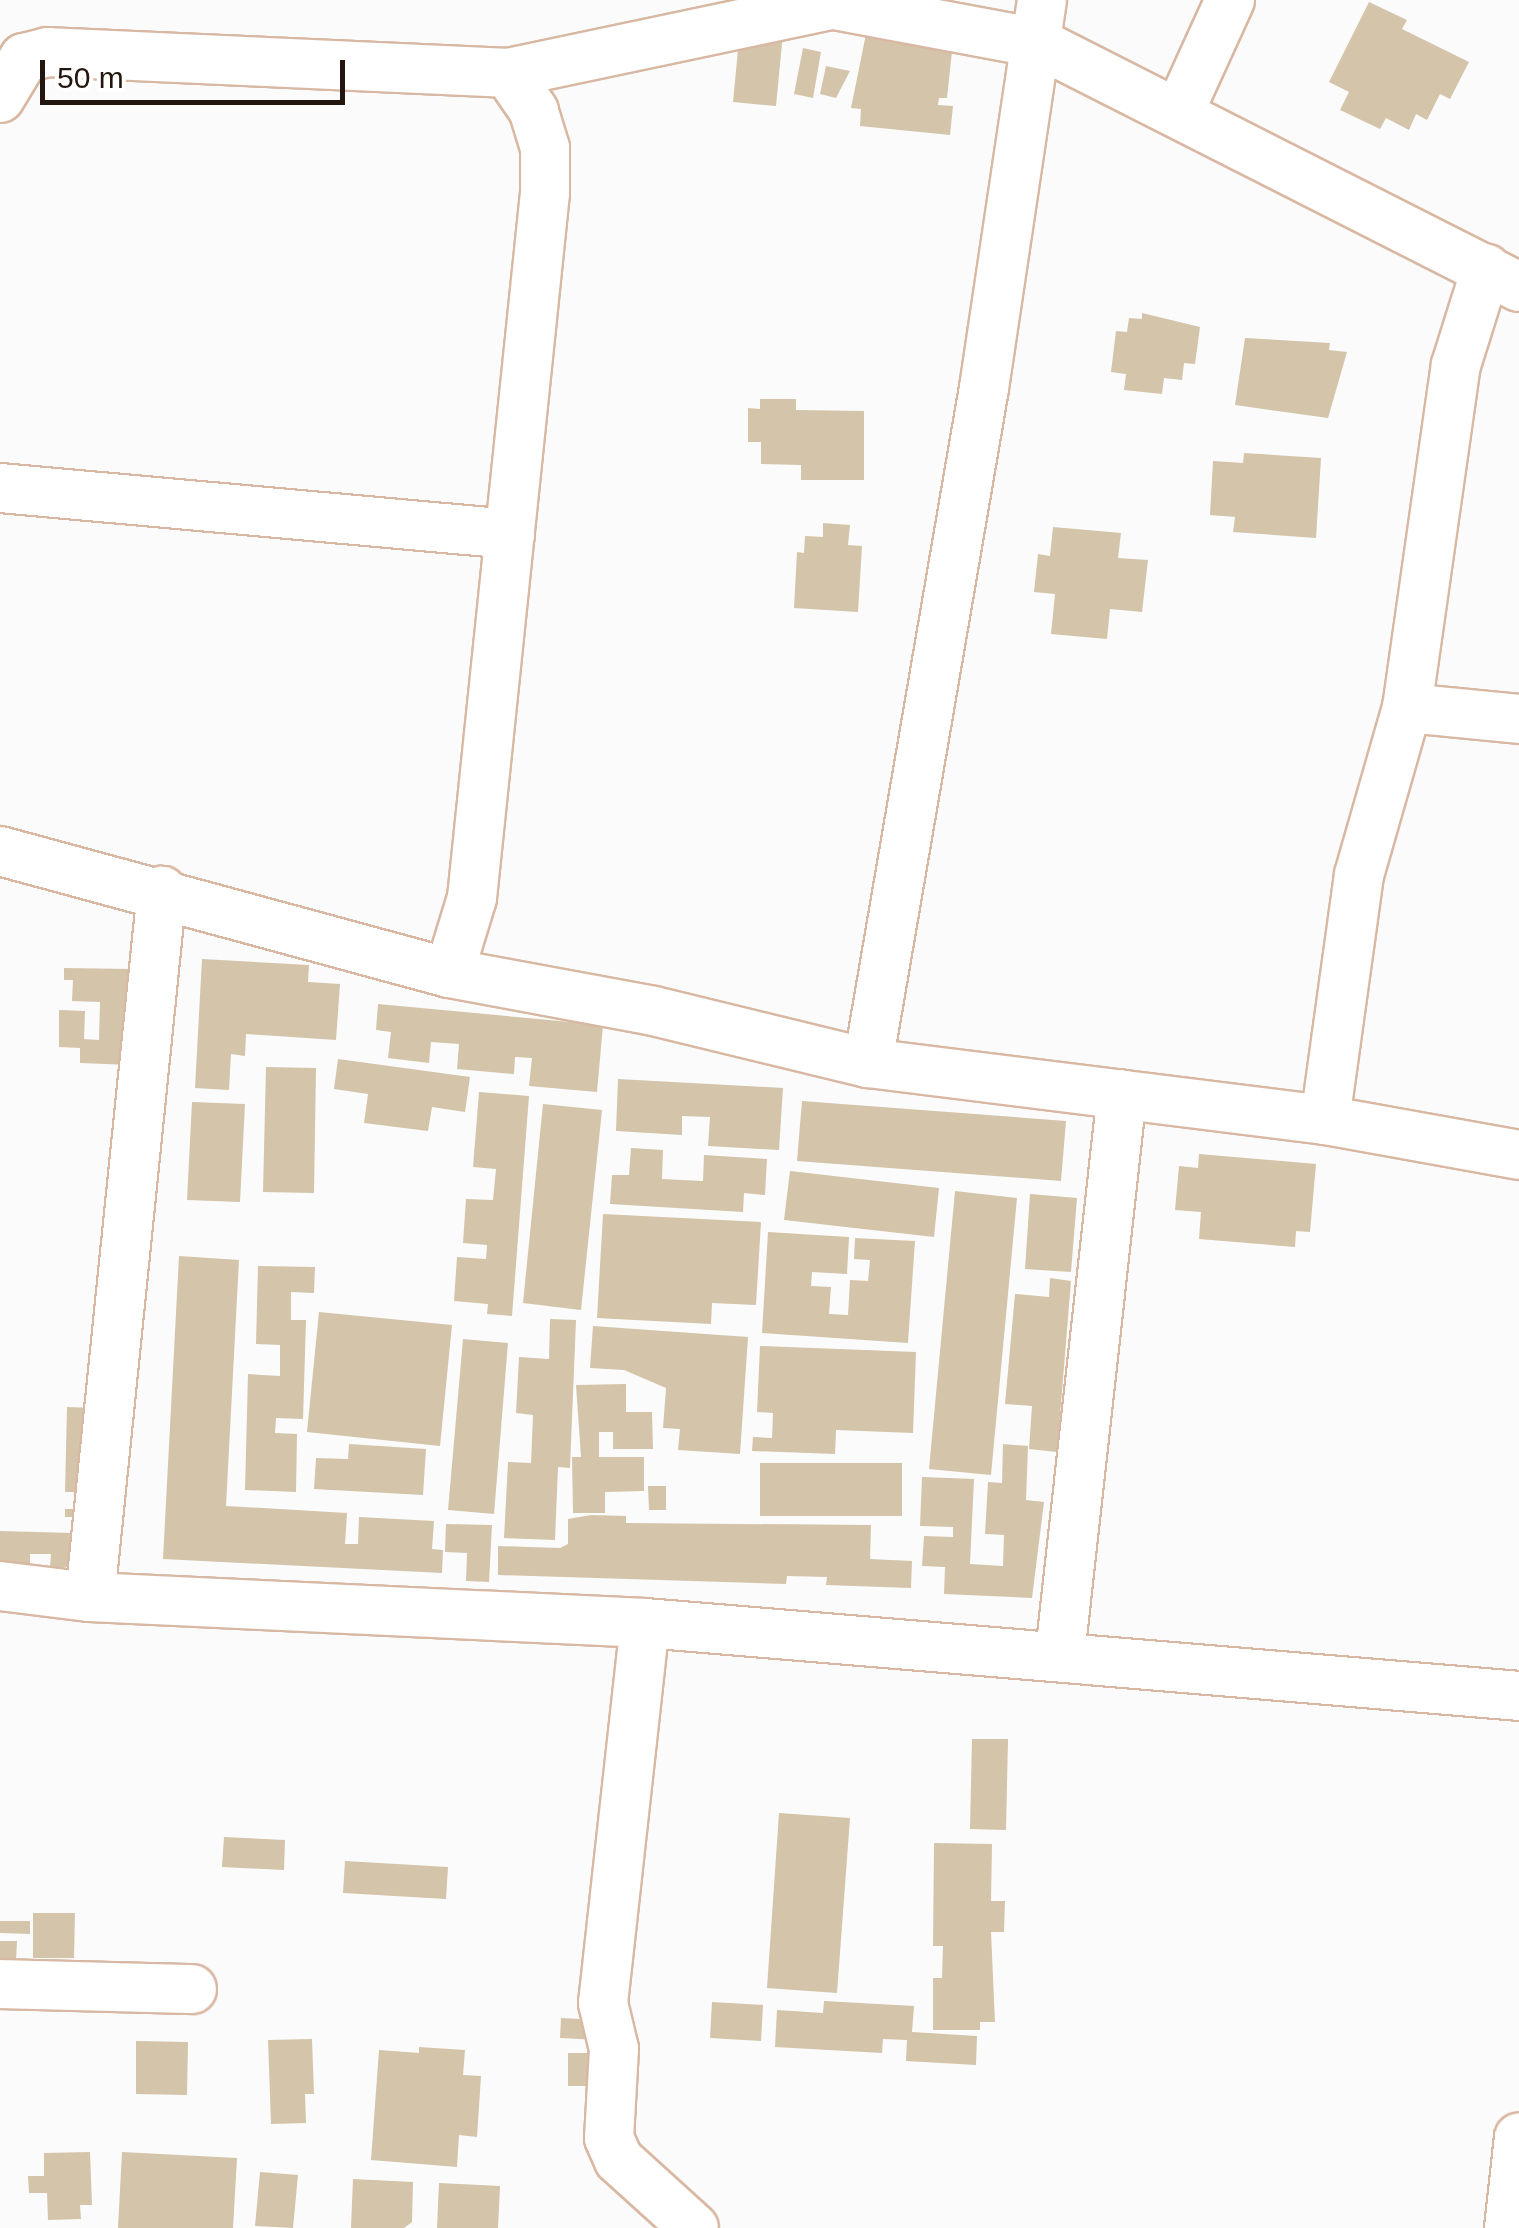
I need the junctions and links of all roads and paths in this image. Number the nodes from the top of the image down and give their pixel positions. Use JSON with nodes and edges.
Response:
{"nodes":[{"id":1,"x":1230,"y":0,"type":"edge"},
{"id":2,"x":817,"y":3,"type":"edge"},
{"id":3,"x":1040,"y":22,"type":"edge"},
{"id":4,"x":508,"y":72,"type":"junction"},
{"id":5,"x":0,"y":98,"type":"edge"},
{"id":6,"x":1179,"y":112,"type":"junction"},
{"id":7,"x":1502,"y":278,"type":"edge"},
{"id":8,"x":0,"y":488,"type":"edge"},
{"id":9,"x":510,"y":534,"type":"junction"},
{"id":10,"x":1406,"y":708,"type":"junction"},
{"id":11,"x":1519,"y":719,"type":"edge"},
{"id":12,"x":0,"y":851,"type":"edge"},
{"id":13,"x":162,"y":891,"type":"junction"},
{"id":14,"x":449,"y":973,"type":"junction"},
{"id":15,"x":868,"y":1062,"type":"junction"},
{"id":16,"x":1122,"y":1094,"type":"junction"},
{"id":17,"x":1325,"y":1120,"type":"junction"},
{"id":18,"x":1519,"y":1155,"type":"edge"},
{"id":19,"x":0,"y":1586,"type":"edge"},
{"id":20,"x":90,"y":1597,"type":"junction"},
{"id":21,"x":645,"y":1623,"type":"junction"},
{"id":22,"x":1060,"y":1654,"type":"junction"},
{"id":23,"x":1519,"y":1696,"type":"edge"},
{"id":24,"x":0,"y":1984,"type":"edge"},
{"id":25,"x":192,"y":1989,"type":"dead end"},
{"id":26,"x":1519,"y":2141,"type":"edge"},
{"id":27,"x":694,"y":2228,"type":"edge"},
{"id":28,"x":1509,"y":2228,"type":"edge"}],
"edges":[{"from":1,"to":6,"type":"street"},
{"from":2,"to":3,"type":"street"},
{"from":2,"to":4,"type":"street"},
{"from":3,"to":6,"type":"street"},
{"from":3,"to":15,"type":"street"},
{"from":4,"to":5,"type":"street"},
{"from":4,"to":9,"type":"street"},
{"from":6,"to":7,"type":"street"},
{"from":7,"to":10,"type":"street"},
{"from":8,"to":9,"type":"street"},
{"from":9,"to":14,"type":"street"},
{"from":10,"to":11,"type":"street"},
{"from":10,"to":17,"type":"street"},
{"from":12,"to":13,"type":"street"},
{"from":13,"to":14,"type":"street"},
{"from":13,"to":20,"type":"street"},
{"from":14,"to":15,"type":"street"},
{"from":15,"to":16,"type":"street"},
{"from":16,"to":17,"type":"street"},
{"from":16,"to":22,"type":"street"},
{"from":17,"to":18,"type":"street"},
{"from":19,"to":20,"type":"street"},
{"from":20,"to":21,"type":"street"},
{"from":21,"to":22,"type":"street"},
{"from":21,"to":27,"type":"street"},
{"from":22,"to":23,"type":"street"},
{"from":24,"to":25,"type":"street"},
{"from":26,"to":28,"type":"street"}]}
